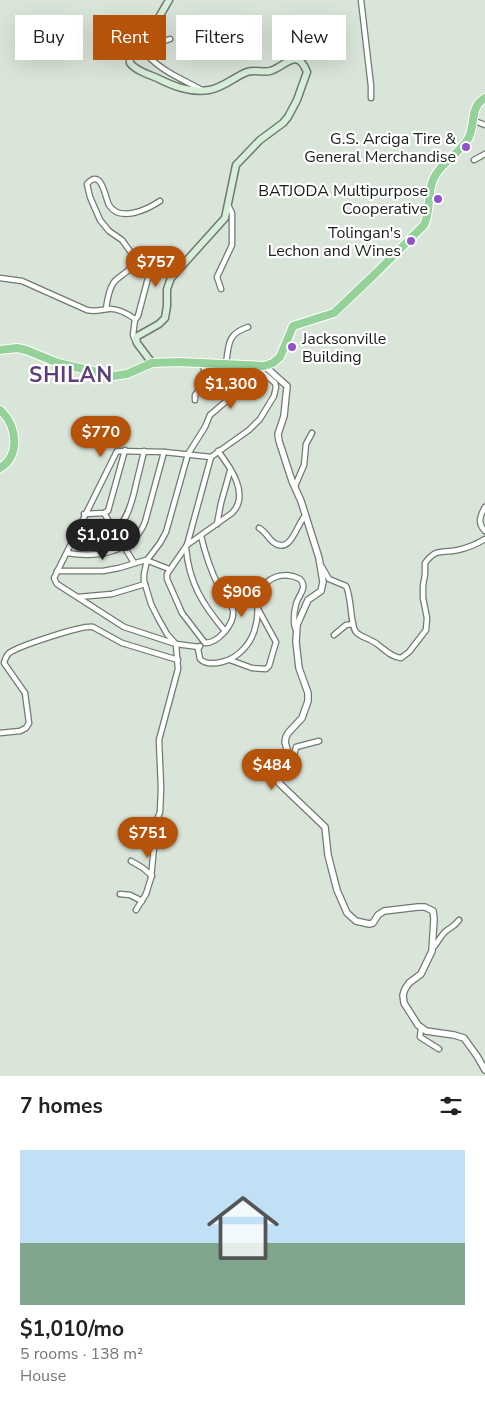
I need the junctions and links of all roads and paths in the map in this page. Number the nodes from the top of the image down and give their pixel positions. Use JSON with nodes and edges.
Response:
{"nodes":[{"id":1,"x":169,"y":0,"type":"edge"},
{"id":2,"x":361,"y":0,"type":"edge"},
{"id":3,"x":170,"y":39,"type":"dead end"},
{"id":4,"x":203,"y":91,"type":"junction"},
{"id":5,"x":371,"y":98,"type":"dead end"},
{"id":6,"x":485,"y":98,"type":"edge"},
{"id":7,"x":472,"y":120,"type":"junction"},
{"id":8,"x":485,"y":125,"type":"edge"},
{"id":9,"x":485,"y":154,"type":"edge"},
{"id":10,"x":474,"y":160,"type":"dead end"},
{"id":11,"x":160,"y":201,"type":"dead end"},
{"id":12,"x":228,"y":205,"type":"junction"},
{"id":13,"x":135,"y":258,"type":"junction"},
{"id":14,"x":0,"y":278,"type":"edge"},
{"id":15,"x":221,"y":289,"type":"dead end"},
{"id":16,"x":106,"y":309,"type":"junction"},
{"id":17,"x":135,"y":320,"type":"junction"},
{"id":18,"x":248,"y":326,"type":"dead end"},
{"id":19,"x":137,"y":343,"type":"junction"},
{"id":20,"x":0,"y":350,"type":"edge"},
{"id":21,"x":152,"y":363,"type":"junction"},
{"id":22,"x":204,"y":363,"type":"junction"},
{"id":23,"x":226,"y":364,"type":"junction"},
{"id":24,"x":264,"y":367,"type":"junction"},
{"id":25,"x":195,"y":400,"type":"dead end"},
{"id":26,"x":0,"y":410,"type":"edge"},
{"id":27,"x":312,"y":434,"type":"dead end"},
{"id":28,"x":125,"y":450,"type":"junction"},
{"id":29,"x":144,"y":451,"type":"junction"},
{"id":30,"x":218,"y":451,"type":"junction"},
{"id":31,"x":164,"y":452,"type":"junction"},
{"id":32,"x":188,"y":454,"type":"junction"},
{"id":33,"x":211,"y":458,"type":"junction"},
{"id":34,"x":0,"y":468,"type":"edge"},
{"id":35,"x":230,"y":471,"type":"junction"},
{"id":36,"x":294,"y":486,"type":"junction"},
{"id":37,"x":485,"y":507,"type":"edge"},
{"id":38,"x":104,"y":513,"type":"junction"},
{"id":39,"x":84,"y":514,"type":"junction"},
{"id":40,"x":306,"y":516,"type":"junction"},
{"id":41,"x":217,"y":524,"type":"junction"},
{"id":42,"x":260,"y":528,"type":"dead end"},
{"id":43,"x":114,"y":530,"type":"junction"},
{"id":44,"x":485,"y":531,"type":"edge"},
{"id":45,"x":76,"y":535,"type":"junction"},
{"id":46,"x":201,"y":536,"type":"junction"},
{"id":47,"x":485,"y":540,"type":"edge"},
{"id":48,"x":186,"y":546,"type":"junction"},
{"id":49,"x":124,"y":547,"type":"junction"},
{"id":50,"x":67,"y":553,"type":"junction"},
{"id":51,"x":147,"y":560,"type":"junction"},
{"id":52,"x":134,"y":563,"type":"junction"},
{"id":53,"x":321,"y":565,"type":"junction"},
{"id":54,"x":169,"y":569,"type":"junction"},
{"id":55,"x":57,"y":571,"type":"junction"},
{"id":56,"x":145,"y":584,"type":"junction"},
{"id":57,"x":78,"y":597,"type":"junction"},
{"id":58,"x":258,"y":609,"type":"junction"},
{"id":59,"x":353,"y":624,"type":"junction"},
{"id":60,"x":296,"y":630,"type":"junction"},
{"id":61,"x":224,"y":631,"type":"junction"},
{"id":62,"x":334,"y":635,"type":"dead end"},
{"id":63,"x":205,"y":643,"type":"junction"},
{"id":64,"x":176,"y":644,"type":"junction"},
{"id":65,"x":199,"y":647,"type":"junction"},
{"id":66,"x":178,"y":660,"type":"junction"},
{"id":67,"x":230,"y":660,"type":"junction"},
{"id":68,"x":0,"y":733,"type":"edge"},
{"id":69,"x":319,"y":741,"type":"dead end"},
{"id":70,"x":288,"y":766,"type":"junction"},
{"id":71,"x":131,"y":861,"type":"dead end"},
{"id":72,"x":152,"y":876,"type":"junction"},
{"id":73,"x":120,"y":894,"type":"dead end"},
{"id":74,"x":142,"y":901,"type":"junction"},
{"id":75,"x":136,"y":910,"type":"dead end"},
{"id":76,"x":459,"y":920,"type":"dead end"},
{"id":77,"x":432,"y":950,"type":"junction"},
{"id":78,"x":421,"y":1028,"type":"junction"},
{"id":79,"x":439,"y":1049,"type":"dead end"},
{"id":80,"x":485,"y":1070,"type":"edge"}],
"edges":[{"from":1,"to":4,"type":"main road"},
{"from":2,"to":5,"type":"street"},
{"from":3,"to":4,"type":"street"},
{"from":4,"to":12,"type":"main road"},
{"from":6,"to":7,"type":"highway"},
{"from":7,"to":8,"type":"street"},
{"from":7,"to":24,"type":"highway"},
{"from":9,"to":10,"type":"street"},
{"from":11,"to":13,"type":"street"},
{"from":12,"to":15,"type":"street"},
{"from":12,"to":19,"type":"main road"},
{"from":13,"to":16,"type":"street"},
{"from":13,"to":17,"type":"street"},
{"from":14,"to":16,"type":"street"},
{"from":16,"to":17,"type":"street"},
{"from":17,"to":19,"type":"street"},
{"from":18,"to":23,"type":"street"},
{"from":19,"to":21,"type":"main road"},
{"from":20,"to":21,"type":"highway"},
{"from":21,"to":22,"type":"highway"},
{"from":22,"to":23,"type":"highway"},
{"from":22,"to":25,"type":"street"},
{"from":23,"to":24,"type":"highway"},
{"from":24,"to":30,"type":"street"},
{"from":24,"to":32,"type":"street"},
{"from":24,"to":36,"type":"street"},
{"from":26,"to":34,"type":"highway"},
{"from":27,"to":36,"type":"street"},
{"from":28,"to":29,"type":"street"},
{"from":28,"to":38,"type":"street"},
{"from":28,"to":39,"type":"street"},
{"from":29,"to":31,"type":"street"},
{"from":29,"to":43,"type":"street"},
{"from":30,"to":33,"type":"street"},
{"from":30,"to":35,"type":"street"},
{"from":31,"to":32,"type":"street"},
{"from":31,"to":49,"type":"street"},
{"from":32,"to":33,"type":"street"},
{"from":32,"to":51,"type":"street"},
{"from":33,"to":48,"type":"street"},
{"from":35,"to":41,"type":"street"},
{"from":35,"to":41,"type":"street"},
{"from":36,"to":40,"type":"street"},
{"from":37,"to":44,"type":"street"},
{"from":38,"to":39,"type":"street"},
{"from":38,"to":43,"type":"street"},
{"from":39,"to":45,"type":"street"},
{"from":40,"to":42,"type":"street"},
{"from":40,"to":53,"type":"street"},
{"from":41,"to":46,"type":"street"},
{"from":43,"to":45,"type":"street"},
{"from":43,"to":49,"type":"street"},
{"from":45,"to":50,"type":"street"},
{"from":46,"to":48,"type":"street"},
{"from":46,"to":61,"type":"street"},
{"from":47,"to":59,"type":"street"},
{"from":48,"to":54,"type":"street"},
{"from":48,"to":61,"type":"street"},
{"from":49,"to":50,"type":"street"},
{"from":49,"to":52,"type":"street"},
{"from":50,"to":55,"type":"street"},
{"from":51,"to":52,"type":"street"},
{"from":51,"to":54,"type":"street"},
{"from":51,"to":56,"type":"street"},
{"from":52,"to":55,"type":"street"},
{"from":53,"to":59,"type":"street"},
{"from":53,"to":60,"type":"street"},
{"from":54,"to":63,"type":"street"},
{"from":55,"to":57,"type":"street"},
{"from":56,"to":57,"type":"street"},
{"from":56,"to":64,"type":"street"},
{"from":57,"to":64,"type":"street"},
{"from":58,"to":60,"type":"street"},
{"from":58,"to":67,"type":"street"},
{"from":58,"to":67,"type":"street"},
{"from":59,"to":62,"type":"street"},
{"from":60,"to":70,"type":"street"},
{"from":61,"to":63,"type":"street"},
{"from":63,"to":65,"type":"street"},
{"from":64,"to":65,"type":"street"},
{"from":64,"to":66,"type":"street"},
{"from":65,"to":67,"type":"street"},
{"from":66,"to":68,"type":"street"},
{"from":66,"to":72,"type":"street"},
{"from":69,"to":70,"type":"street"},
{"from":70,"to":77,"type":"street"},
{"from":71,"to":72,"type":"street"},
{"from":72,"to":74,"type":"street"},
{"from":73,"to":74,"type":"street"},
{"from":74,"to":75,"type":"street"},
{"from":76,"to":77,"type":"street"},
{"from":77,"to":78,"type":"street"},
{"from":78,"to":79,"type":"street"},
{"from":78,"to":80,"type":"street"}]}
